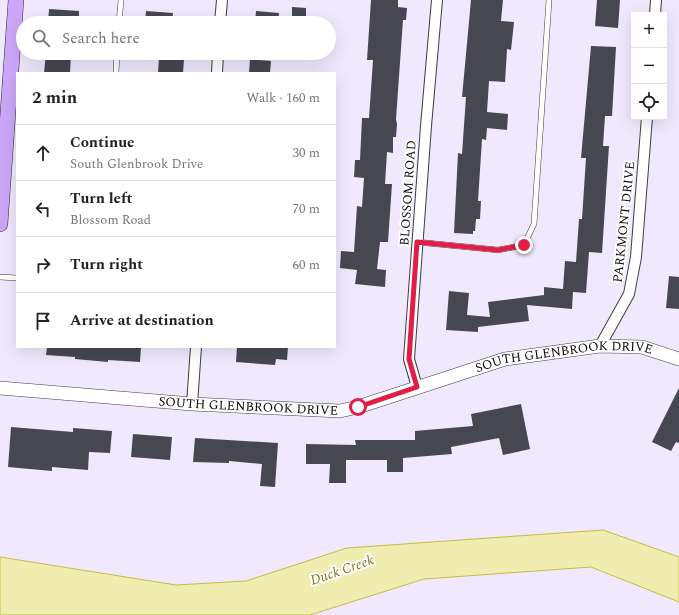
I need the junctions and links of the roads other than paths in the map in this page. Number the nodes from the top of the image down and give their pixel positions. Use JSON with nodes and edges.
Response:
{"nodes":[{"id":1,"x":16,"y":0,"type":"edge"},
{"id":2,"x":121,"y":0,"type":"edge"},
{"id":3,"x":222,"y":0,"type":"edge"},
{"id":4,"x":437,"y":0,"type":"edge"},
{"id":5,"x":549,"y":0,"type":"edge"},
{"id":6,"x":656,"y":0,"type":"edge"},
{"id":7,"x":655,"y":12,"type":"edge"},
{"id":8,"x":120,"y":16,"type":"edge"},
{"id":9,"x":221,"y":16,"type":"edge"},
{"id":10,"x":117,"y":60,"type":"edge"},
{"id":11,"x":218,"y":60,"type":"edge"},
{"id":12,"x":116,"y":72,"type":"edge"},
{"id":13,"x":217,"y":72,"type":"edge"},
{"id":14,"x":647,"y":120,"type":"edge"},
{"id":15,"x":2,"y":180,"type":"edge"},
{"id":16,"x":0,"y":224,"type":"edge"},
{"id":17,"x":417,"y":242,"type":"junction"},
{"id":18,"x":0,"y":277,"type":"edge"},
{"id":19,"x":16,"y":278,"type":"edge"},
{"id":20,"x":600,"y":346,"type":"junction"},
{"id":21,"x":196,"y":348,"type":"edge"},
{"id":22,"x":679,"y":359,"type":"edge"},
{"id":23,"x":417,"y":387,"type":"junction"},
{"id":24,"x":0,"y":388,"type":"edge"},
{"id":25,"x":192,"y":404,"type":"junction"}],
"edges":[{"from":1,"to":15,"type":"main road"},
{"from":2,"to":8,"type":"lane"},
{"from":3,"to":9,"type":"street"},
{"from":4,"to":17,"type":"street","name":"BLOSSOM ROAD"},
{"from":5,"to":17,"type":"lane"},
{"from":6,"to":7,"type":"street"},
{"from":10,"to":12,"type":"lane"},
{"from":11,"to":13,"type":"street"},
{"from":14,"to":20,"type":"street","name":"PARKMONT DRIVE"},
{"from":15,"to":16,"type":"main road"},
{"from":17,"to":23,"type":"street","name":"BLOSSOM ROAD"},
{"from":18,"to":19,"type":"lane"},
{"from":20,"to":22,"type":"street","name":"SOUTH GLENBROOK DRIVE"},
{"from":20,"to":23,"type":"street","name":"SOUTH GLENBROOK DRIVE"},
{"from":21,"to":25,"type":"street"},
{"from":23,"to":25,"type":"street","name":"SOUTH GLENBROOK DRIVE"},
{"from":24,"to":25,"type":"street","name":"SOUTH GLENBROOK DRIVE"}]}
